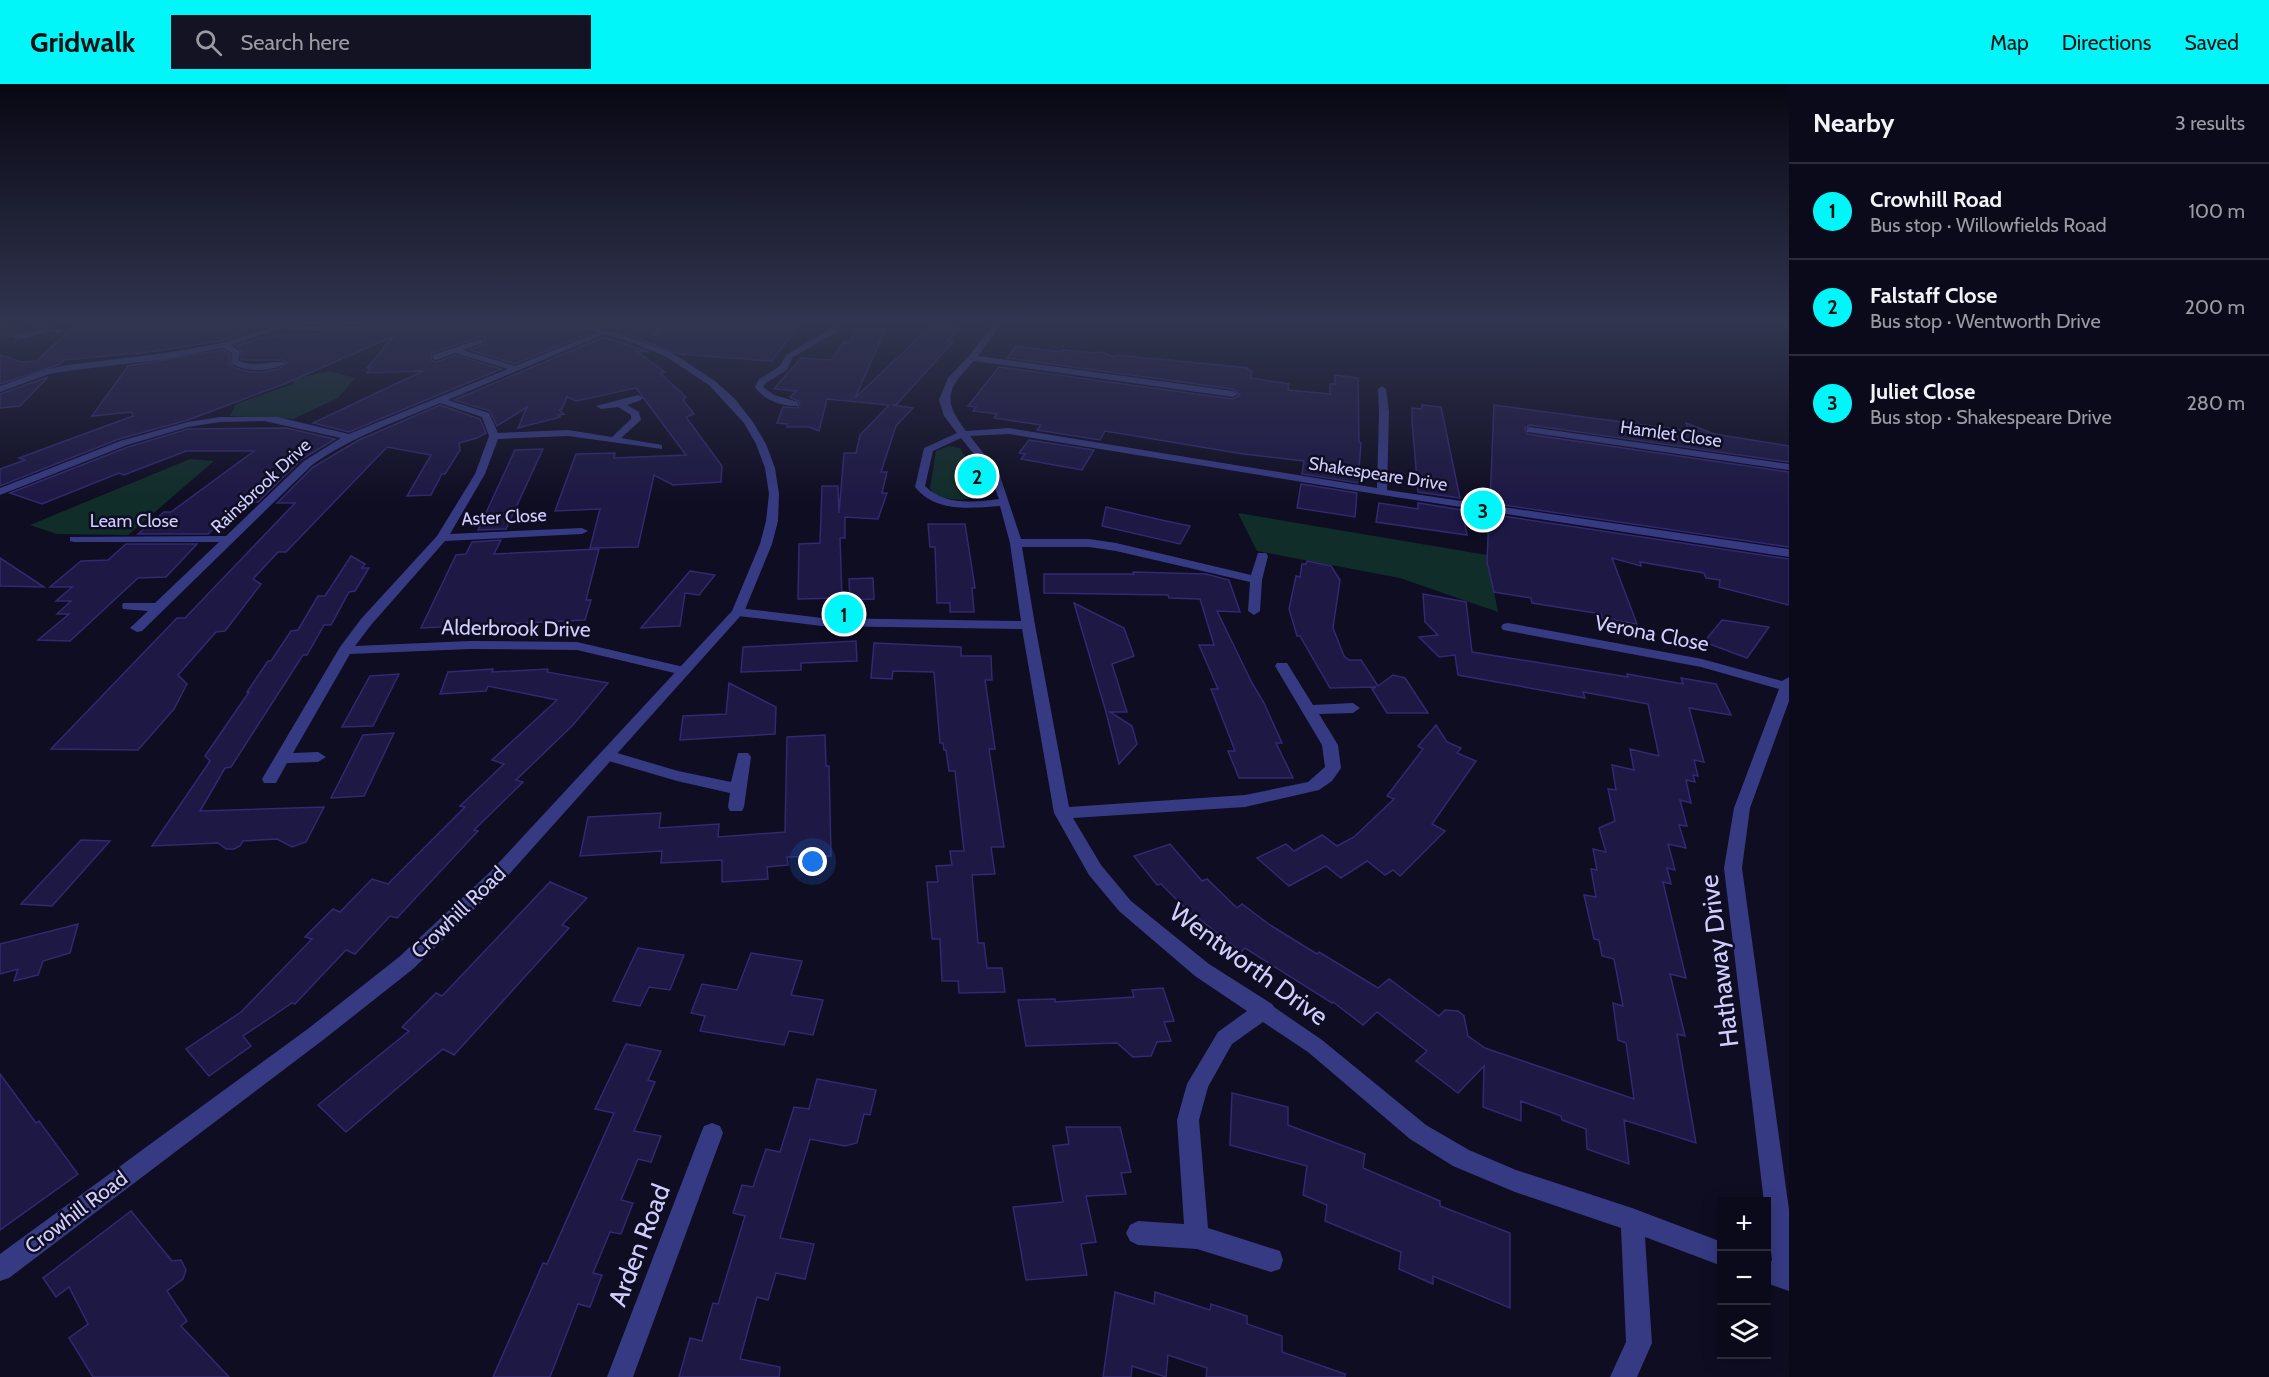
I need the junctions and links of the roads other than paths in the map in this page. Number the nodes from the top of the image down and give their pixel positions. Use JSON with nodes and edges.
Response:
{"nodes":[{"id":1,"x":23,"y":381,"type":"edge"},
{"id":2,"x":485,"y":381,"type":"edge"},
{"id":3,"x":708,"y":381,"type":"edge"},
{"id":4,"x":762,"y":381,"type":"edge"},
{"id":5,"x":951,"y":381,"type":"edge"},
{"id":6,"x":1141,"y":381,"type":"edge"},
{"id":7,"x":0,"y":389,"type":"edge"},
{"id":8,"x":1382,"y":389,"type":"dead end"},
{"id":9,"x":1233,"y":394,"type":"dead end"},
{"id":10,"x":638,"y":398,"type":"dead end"},
{"id":11,"x":439,"y":400,"type":"junction"},
{"id":12,"x":781,"y":400,"type":"junction"},
{"id":13,"x":621,"y":404,"type":"junction"},
{"id":14,"x":795,"y":404,"type":"dead end"},
{"id":15,"x":601,"y":406,"type":"dead end"},
{"id":16,"x":766,"y":408,"type":"dead end"},
{"id":17,"x":1530,"y":430,"type":"dead end"},
{"id":18,"x":963,"y":433,"type":"junction"},
{"id":19,"x":494,"y":436,"type":"junction"},
{"id":20,"x":350,"y":437,"type":"junction"},
{"id":21,"x":615,"y":439,"type":"junction"},
{"id":22,"x":658,"y":447,"type":"dead end"},
{"id":23,"x":1789,"y":467,"type":"edge"},
{"id":24,"x":0,"y":492,"type":"edge"},
{"id":25,"x":1382,"y":492,"type":"junction"},
{"id":26,"x":1005,"y":502,"type":"junction"},
{"id":27,"x":582,"y":531,"type":"dead end"},
{"id":28,"x":442,"y":538,"type":"junction"},
{"id":29,"x":74,"y":539,"type":"dead end"},
{"id":30,"x":229,"y":539,"type":"junction"},
{"id":31,"x":1016,"y":543,"type":"junction"},
{"id":32,"x":1789,"y":553,"type":"edge"},
{"id":33,"x":1262,"y":556,"type":"dead end"},
{"id":34,"x":1256,"y":580,"type":"junction"},
{"id":35,"x":128,"y":606,"type":"dead end"},
{"id":36,"x":158,"y":607,"type":"junction"},
{"id":37,"x":1254,"y":611,"type":"dead end"},
{"id":38,"x":738,"y":612,"type":"junction"},
{"id":39,"x":1028,"y":625,"type":"junction"},
{"id":40,"x":1508,"y":627,"type":"dead end"},
{"id":41,"x":137,"y":628,"type":"dead end"},
{"id":42,"x":345,"y":650,"type":"junction"},
{"id":43,"x":1282,"y":666,"type":"dead end"},
{"id":44,"x":683,"y":671,"type":"junction"},
{"id":45,"x":1788,"y":683,"type":"edge"},
{"id":46,"x":1353,"y":708,"type":"dead end"},
{"id":47,"x":1308,"y":710,"type":"junction"},
{"id":48,"x":607,"y":755,"type":"junction"},
{"id":49,"x":318,"y":757,"type":"dead end"},
{"id":50,"x":743,"y":757,"type":"dead end"},
{"id":51,"x":282,"y":758,"type":"junction"},
{"id":52,"x":270,"y":779,"type":"dead end"},
{"id":53,"x":737,"y":789,"type":"junction"},
{"id":54,"x":736,"y":807,"type":"dead end"},
{"id":55,"x":1062,"y":813,"type":"junction"},
{"id":56,"x":1264,"y":1010,"type":"junction"},
{"id":57,"x":712,"y":1133,"type":"dead end"},
{"id":58,"x":1632,"y":1220,"type":"junction"},
{"id":59,"x":1138,"y":1233,"type":"dead end"},
{"id":60,"x":1197,"y":1236,"type":"junction"},
{"id":61,"x":1717,"y":1252,"type":"edge"},
{"id":62,"x":1271,"y":1260,"type":"dead end"},
{"id":63,"x":0,"y":1269,"type":"edge"},
{"id":64,"x":1781,"y":1276,"type":"edge"},
{"id":65,"x":620,"y":1377,"type":"edge"},
{"id":66,"x":1623,"y":1377,"type":"edge"}],
"edges":[{"from":1,"to":7,"type":"street"},
{"from":2,"to":11,"type":"street","name":"Rainsbrook Drive"},
{"from":3,"to":38,"type":"street","name":"Crowhill Road"},
{"from":4,"to":12,"type":"street"},
{"from":5,"to":18,"type":"street","name":"Wentworth Drive"},
{"from":6,"to":9,"type":"street"},
{"from":8,"to":25,"type":"street"},
{"from":10,"to":13,"type":"street"},
{"from":11,"to":19,"type":"street"},
{"from":11,"to":20,"type":"street","name":"Rainsbrook Drive"},
{"from":12,"to":14,"type":"street"},
{"from":12,"to":16,"type":"street"},
{"from":13,"to":15,"type":"street"},
{"from":13,"to":21,"type":"street"},
{"from":17,"to":23,"type":"street","name":"Hamlet Close"},
{"from":18,"to":25,"type":"street","name":"Shakespeare Drive"},
{"from":18,"to":26,"type":"street","name":"Wentworth Drive"},
{"from":18,"to":26,"type":"street"},
{"from":19,"to":21,"type":"street"},
{"from":19,"to":28,"type":"street"},
{"from":20,"to":24,"type":"street"},
{"from":20,"to":30,"type":"street","name":"Rainsbrook Drive"},
{"from":21,"to":22,"type":"street"},
{"from":25,"to":32,"type":"street","name":"Shakespeare Drive"},
{"from":26,"to":31,"type":"street","name":"Wentworth Drive"},
{"from":27,"to":28,"type":"street","name":"Aster Close"},
{"from":28,"to":42,"type":"street"},
{"from":29,"to":30,"type":"street","name":"Leam Close"},
{"from":30,"to":36,"type":"street","name":"Rainsbrook Drive"},
{"from":31,"to":34,"type":"street"},
{"from":31,"to":39,"type":"street","name":"Wentworth Drive"},
{"from":33,"to":34,"type":"street"},
{"from":34,"to":37,"type":"street"},
{"from":35,"to":36,"type":"street"},
{"from":36,"to":41,"type":"street","name":"Rainsbrook Drive"},
{"from":38,"to":39,"type":"street"},
{"from":38,"to":44,"type":"street","name":"Crowhill Road"},
{"from":39,"to":55,"type":"street","name":"Wentworth Drive"},
{"from":40,"to":45,"type":"street","name":"Verona Close"},
{"from":42,"to":44,"type":"street","name":"Alderbrook Drive"},
{"from":42,"to":51,"type":"street"},
{"from":43,"to":47,"type":"street"},
{"from":44,"to":48,"type":"street","name":"Crowhill Road"},
{"from":45,"to":64,"type":"street","name":"Hathaway Drive"},
{"from":46,"to":47,"type":"street"},
{"from":47,"to":55,"type":"street"},
{"from":48,"to":53,"type":"street"},
{"from":48,"to":63,"type":"street","name":"Crowhill Road"},
{"from":49,"to":51,"type":"street"},
{"from":50,"to":53,"type":"street"},
{"from":51,"to":52,"type":"street"},
{"from":53,"to":54,"type":"street"},
{"from":55,"to":56,"type":"street","name":"Wentworth Drive"},
{"from":56,"to":58,"type":"street","name":"Wentworth Drive"},
{"from":56,"to":60,"type":"street"},
{"from":57,"to":65,"type":"street","name":"Arden Road"},
{"from":58,"to":61,"type":"street","name":"Wentworth Drive"},
{"from":58,"to":66,"type":"street"},
{"from":59,"to":60,"type":"street"},
{"from":60,"to":62,"type":"street"}]}
